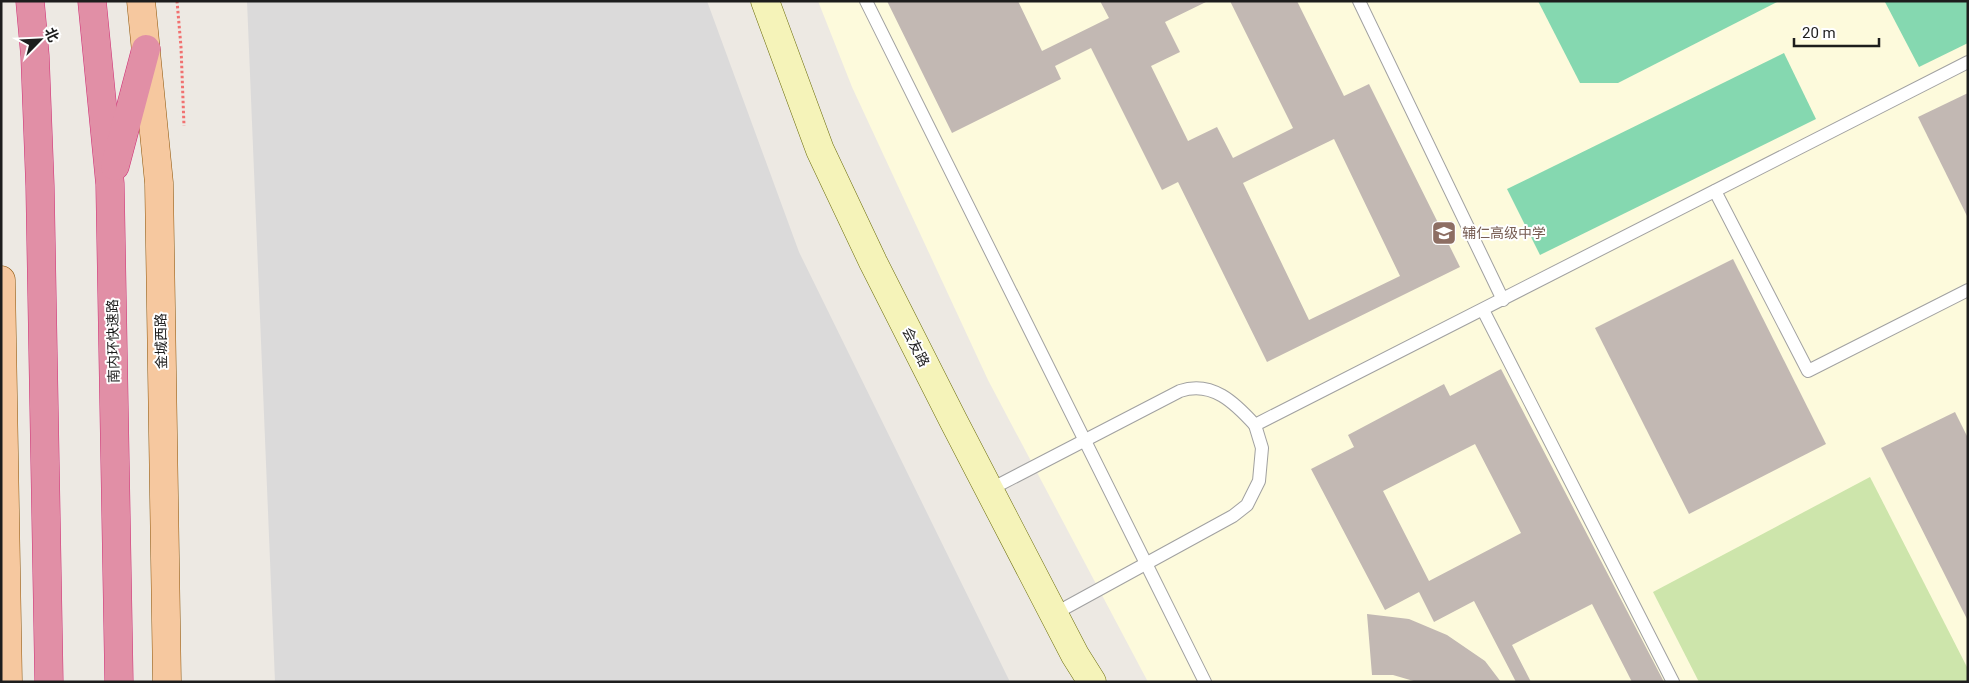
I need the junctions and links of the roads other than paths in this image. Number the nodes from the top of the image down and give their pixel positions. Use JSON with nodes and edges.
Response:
{"nodes":[{"id":1,"x":30,"y":1,"type":"edge"},
{"id":2,"x":92,"y":1,"type":"edge"},
{"id":3,"x":140,"y":1,"type":"edge"},
{"id":4,"x":765,"y":1,"type":"edge"},
{"id":5,"x":866,"y":1,"type":"edge"},
{"id":6,"x":1359,"y":1,"type":"edge"},
{"id":7,"x":146,"y":49,"type":"junction"},
{"id":8,"x":1968,"y":62,"type":"edge"},
{"id":9,"x":110,"y":184,"type":"junction"},
{"id":10,"x":1715,"y":191,"type":"junction"},
{"id":11,"x":1,"y":280,"type":"edge"},
{"id":12,"x":1968,"y":290,"type":"edge"},
{"id":13,"x":1503,"y":300,"type":"junction"},
{"id":14,"x":1482,"y":310,"type":"junction"},
{"id":15,"x":1255,"y":425,"type":"junction"},
{"id":16,"x":1085,"y":440,"type":"junction"},
{"id":17,"x":989,"y":490,"type":"junction"},
{"id":18,"x":1146,"y":564,"type":"junction"},
{"id":19,"x":1054,"y":614,"type":"junction"},
{"id":20,"x":8,"y":682,"type":"edge"},
{"id":21,"x":49,"y":682,"type":"edge"},
{"id":22,"x":119,"y":682,"type":"edge"},
{"id":23,"x":167,"y":682,"type":"edge"},
{"id":24,"x":1092,"y":682,"type":"edge"},
{"id":25,"x":1205,"y":682,"type":"edge"},
{"id":26,"x":1673,"y":682,"type":"edge"}],
"edges":[{"from":1,"to":21,"type":"highway"},
{"from":2,"to":9,"type":"highway","name":"南内环快速路"},
{"from":3,"to":7,"type":"main road","name":"金城西路"},
{"from":4,"to":17,"type":"street","name":"会友路"},
{"from":5,"to":16,"type":"lane"},
{"from":6,"to":13,"type":"lane"},
{"from":7,"to":9,"type":"highway"},
{"from":7,"to":23,"type":"main road","name":"金城西路"},
{"from":8,"to":10,"type":"lane"},
{"from":9,"to":22,"type":"highway","name":"南内环快速路"},
{"from":10,"to":12,"type":"lane"},
{"from":10,"to":13,"type":"lane"},
{"from":11,"to":20,"type":"main road"},
{"from":13,"to":14,"type":"lane"},
{"from":14,"to":15,"type":"lane"},
{"from":14,"to":26,"type":"lane"},
{"from":15,"to":16,"type":"lane"},
{"from":15,"to":18,"type":"lane"},
{"from":16,"to":17,"type":"lane"},
{"from":16,"to":18,"type":"lane"},
{"from":17,"to":19,"type":"street","name":"会友路"},
{"from":18,"to":19,"type":"lane"},
{"from":18,"to":25,"type":"lane"},
{"from":19,"to":24,"type":"street","name":"会友路"}]}
